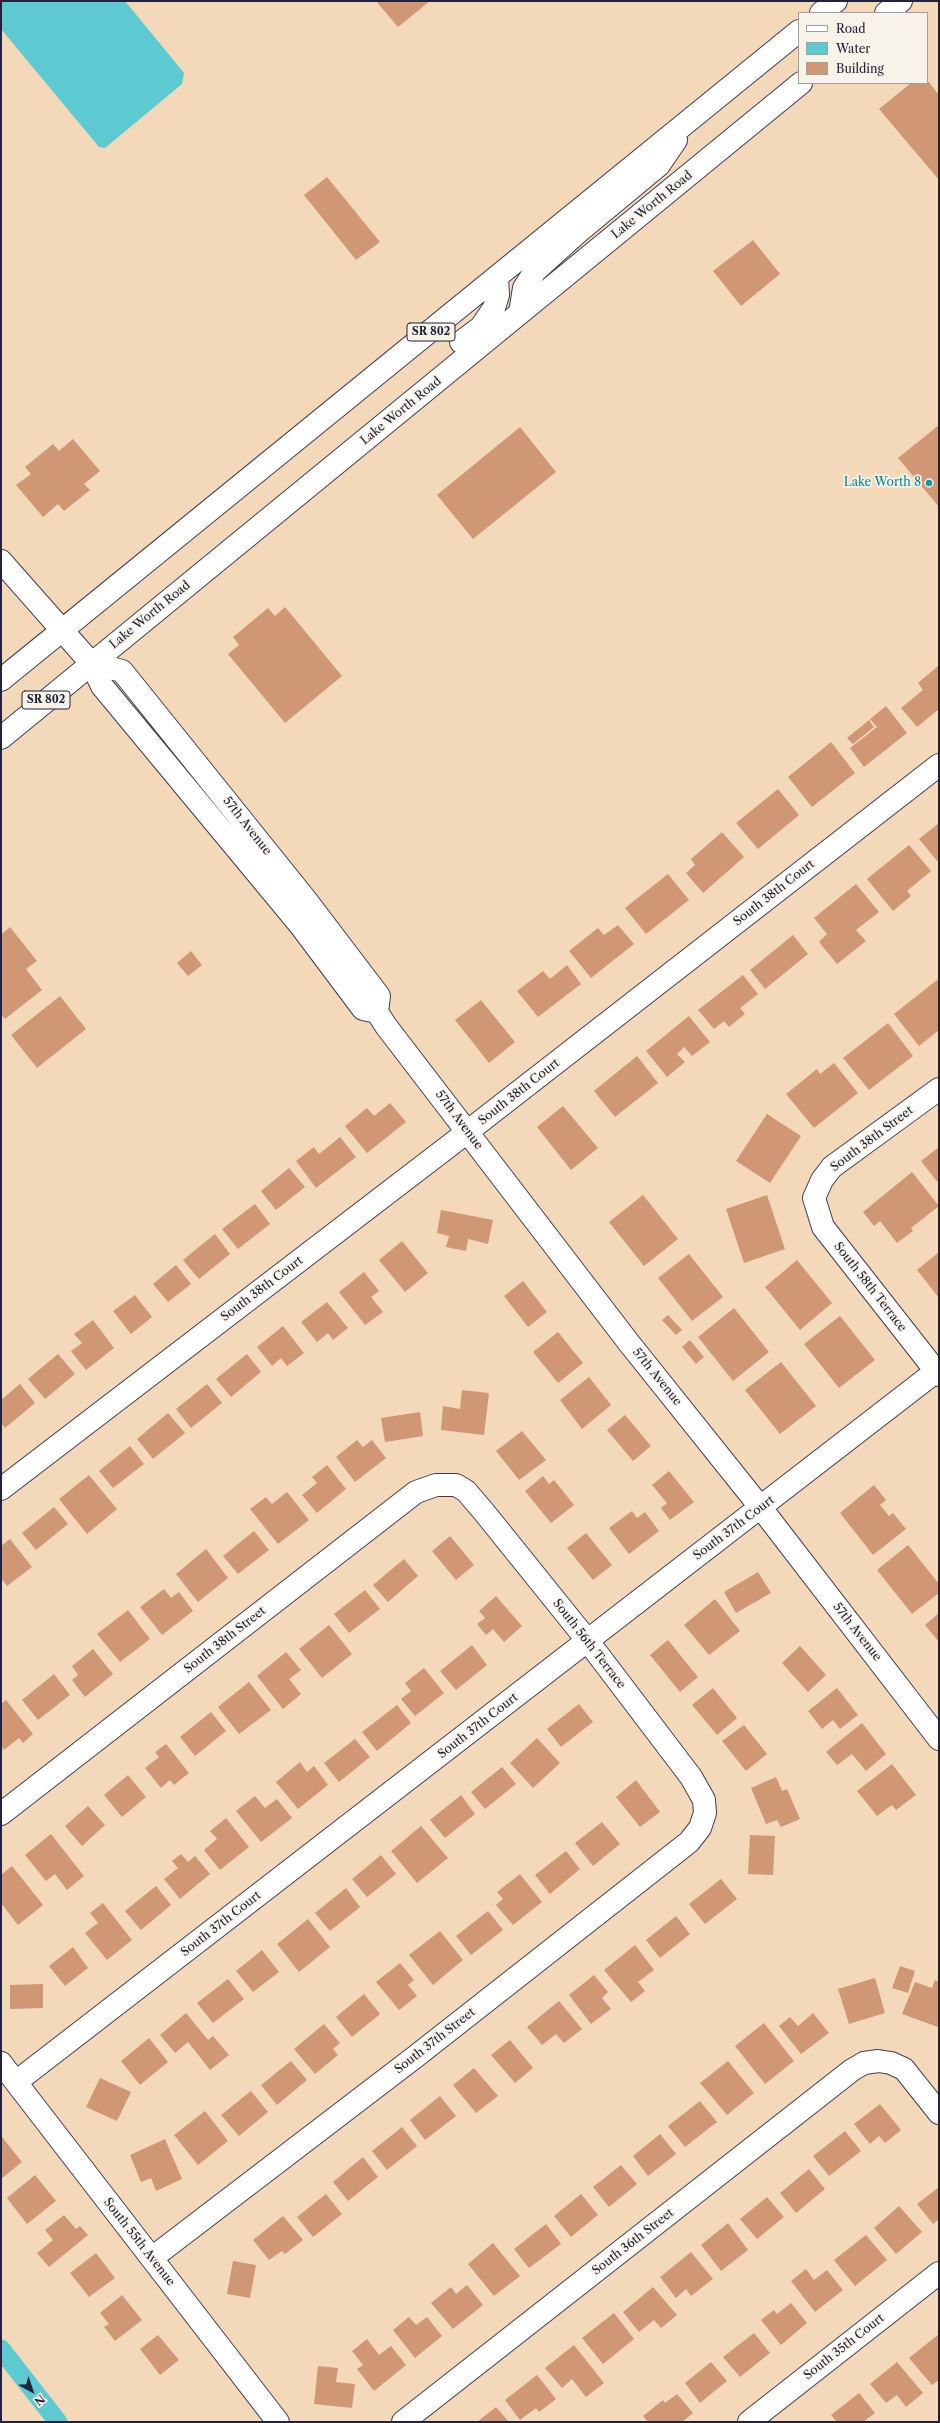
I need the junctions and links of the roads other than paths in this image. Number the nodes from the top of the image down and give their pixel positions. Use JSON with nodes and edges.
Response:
{"nodes":[{"id":1,"x":836,"y":1,"type":"edge"},
{"id":2,"x":901,"y":1,"type":"edge"},
{"id":3,"x":822,"y":12,"type":"edge"},
{"id":4,"x":887,"y":12,"type":"edge"},
{"id":5,"x":798,"y":32,"type":"edge"},
{"id":6,"x":800,"y":84,"type":"edge"},
{"id":7,"x":687,"y":122,"type":"junction"},
{"id":8,"x":497,"y":278,"type":"junction"},
{"id":9,"x":520,"y":313,"type":"junction"},
{"id":10,"x":359,"y":445,"type":"junction"},
{"id":11,"x":1,"y":561,"type":"edge"},
{"id":12,"x":61,"y":631,"type":"junction"},
{"id":13,"x":91,"y":663,"type":"junction"},
{"id":14,"x":1,"y":680,"type":"edge"},
{"id":15,"x":1,"y":738,"type":"edge"},
{"id":16,"x":939,"y":764,"type":"edge"},
{"id":17,"x":939,"y":1088,"type":"edge"},
{"id":18,"x":468,"y":1132,"type":"junction"},
{"id":19,"x":814,"y":1198,"type":"joint"},
{"id":20,"x":938,"y":1372,"type":"edge"},
{"id":21,"x":456,"y":1485,"type":"joint"},
{"id":22,"x":1,"y":1489,"type":"edge"},
{"id":23,"x":761,"y":1508,"type":"junction"},
{"id":24,"x":587,"y":1640,"type":"junction"},
{"id":25,"x":939,"y":1739,"type":"edge"},
{"id":26,"x":705,"y":1813,"type":"joint"},
{"id":27,"x":1,"y":1814,"type":"edge"},
{"id":28,"x":1,"y":2063,"type":"edge"},
{"id":29,"x":16,"y":2082,"type":"junction"},
{"id":30,"x":939,"y":2113,"type":"edge"},
{"id":31,"x":152,"y":2258,"type":"junction"},
{"id":32,"x":939,"y":2273,"type":"edge"},
{"id":33,"x":278,"y":2422,"type":"edge"},
{"id":34,"x":403,"y":2422,"type":"edge"},
{"id":35,"x":749,"y":2422,"type":"edge"}],
"edges":[{"from":1,"to":3,"type":"street"},
{"from":2,"to":4,"type":"street"},
{"from":5,"to":7,"type":"street","number":"SR 802"},
{"from":6,"to":9,"type":"street","name":"Lake Worth Road","number":"SR 802"},
{"from":7,"to":8,"type":"street","number":"SR 802"},
{"from":7,"to":9,"type":"street"},
{"from":8,"to":10,"type":"street"},
{"from":8,"to":12,"type":"street","number":"SR 802"},
{"from":9,"to":10,"type":"street","name":"Lake Worth Road","number":"SR 802"},
{"from":10,"to":13,"type":"street","name":"Lake Worth Road","number":"SR 802"},
{"from":11,"to":12,"type":"street"},
{"from":12,"to":13,"type":"street"},
{"from":12,"to":14,"type":"street","number":"SR 802"},
{"from":13,"to":15,"type":"street","name":"Lake Worth Road","number":"SR 802"},
{"from":13,"to":18,"type":"street","name":"57th Avenue"},
{"from":16,"to":18,"type":"street","name":"South 38th Court"},
{"from":17,"to":19,"type":"street","name":"South 38th Street"},
{"from":18,"to":22,"type":"street","name":"South 38th Court"},
{"from":18,"to":23,"type":"street","name":"57th Avenue"},
{"from":19,"to":20,"type":"street","name":"South 58th Terrace"},
{"from":20,"to":23,"type":"street","name":"South 37th Court"},
{"from":21,"to":24,"type":"street","name":"South 56th Terrace"},
{"from":21,"to":27,"type":"street","name":"South 38th Street"},
{"from":23,"to":24,"type":"street","name":"South 37th Court"},
{"from":23,"to":25,"type":"street","name":"57th Avenue"},
{"from":24,"to":26,"type":"street","name":"South 56th Terrace"},
{"from":24,"to":29,"type":"street","name":"South 37th Court"},
{"from":26,"to":31,"type":"street","name":"South 37th Street"},
{"from":28,"to":29,"type":"street","name":"South 55th Avenue"},
{"from":29,"to":31,"type":"street","name":"South 55th Avenue"},
{"from":30,"to":34,"type":"street","name":"South 36th Street"},
{"from":31,"to":33,"type":"street","name":"South 55th Avenue"},
{"from":32,"to":35,"type":"street","name":"South 35th Court"}]}
